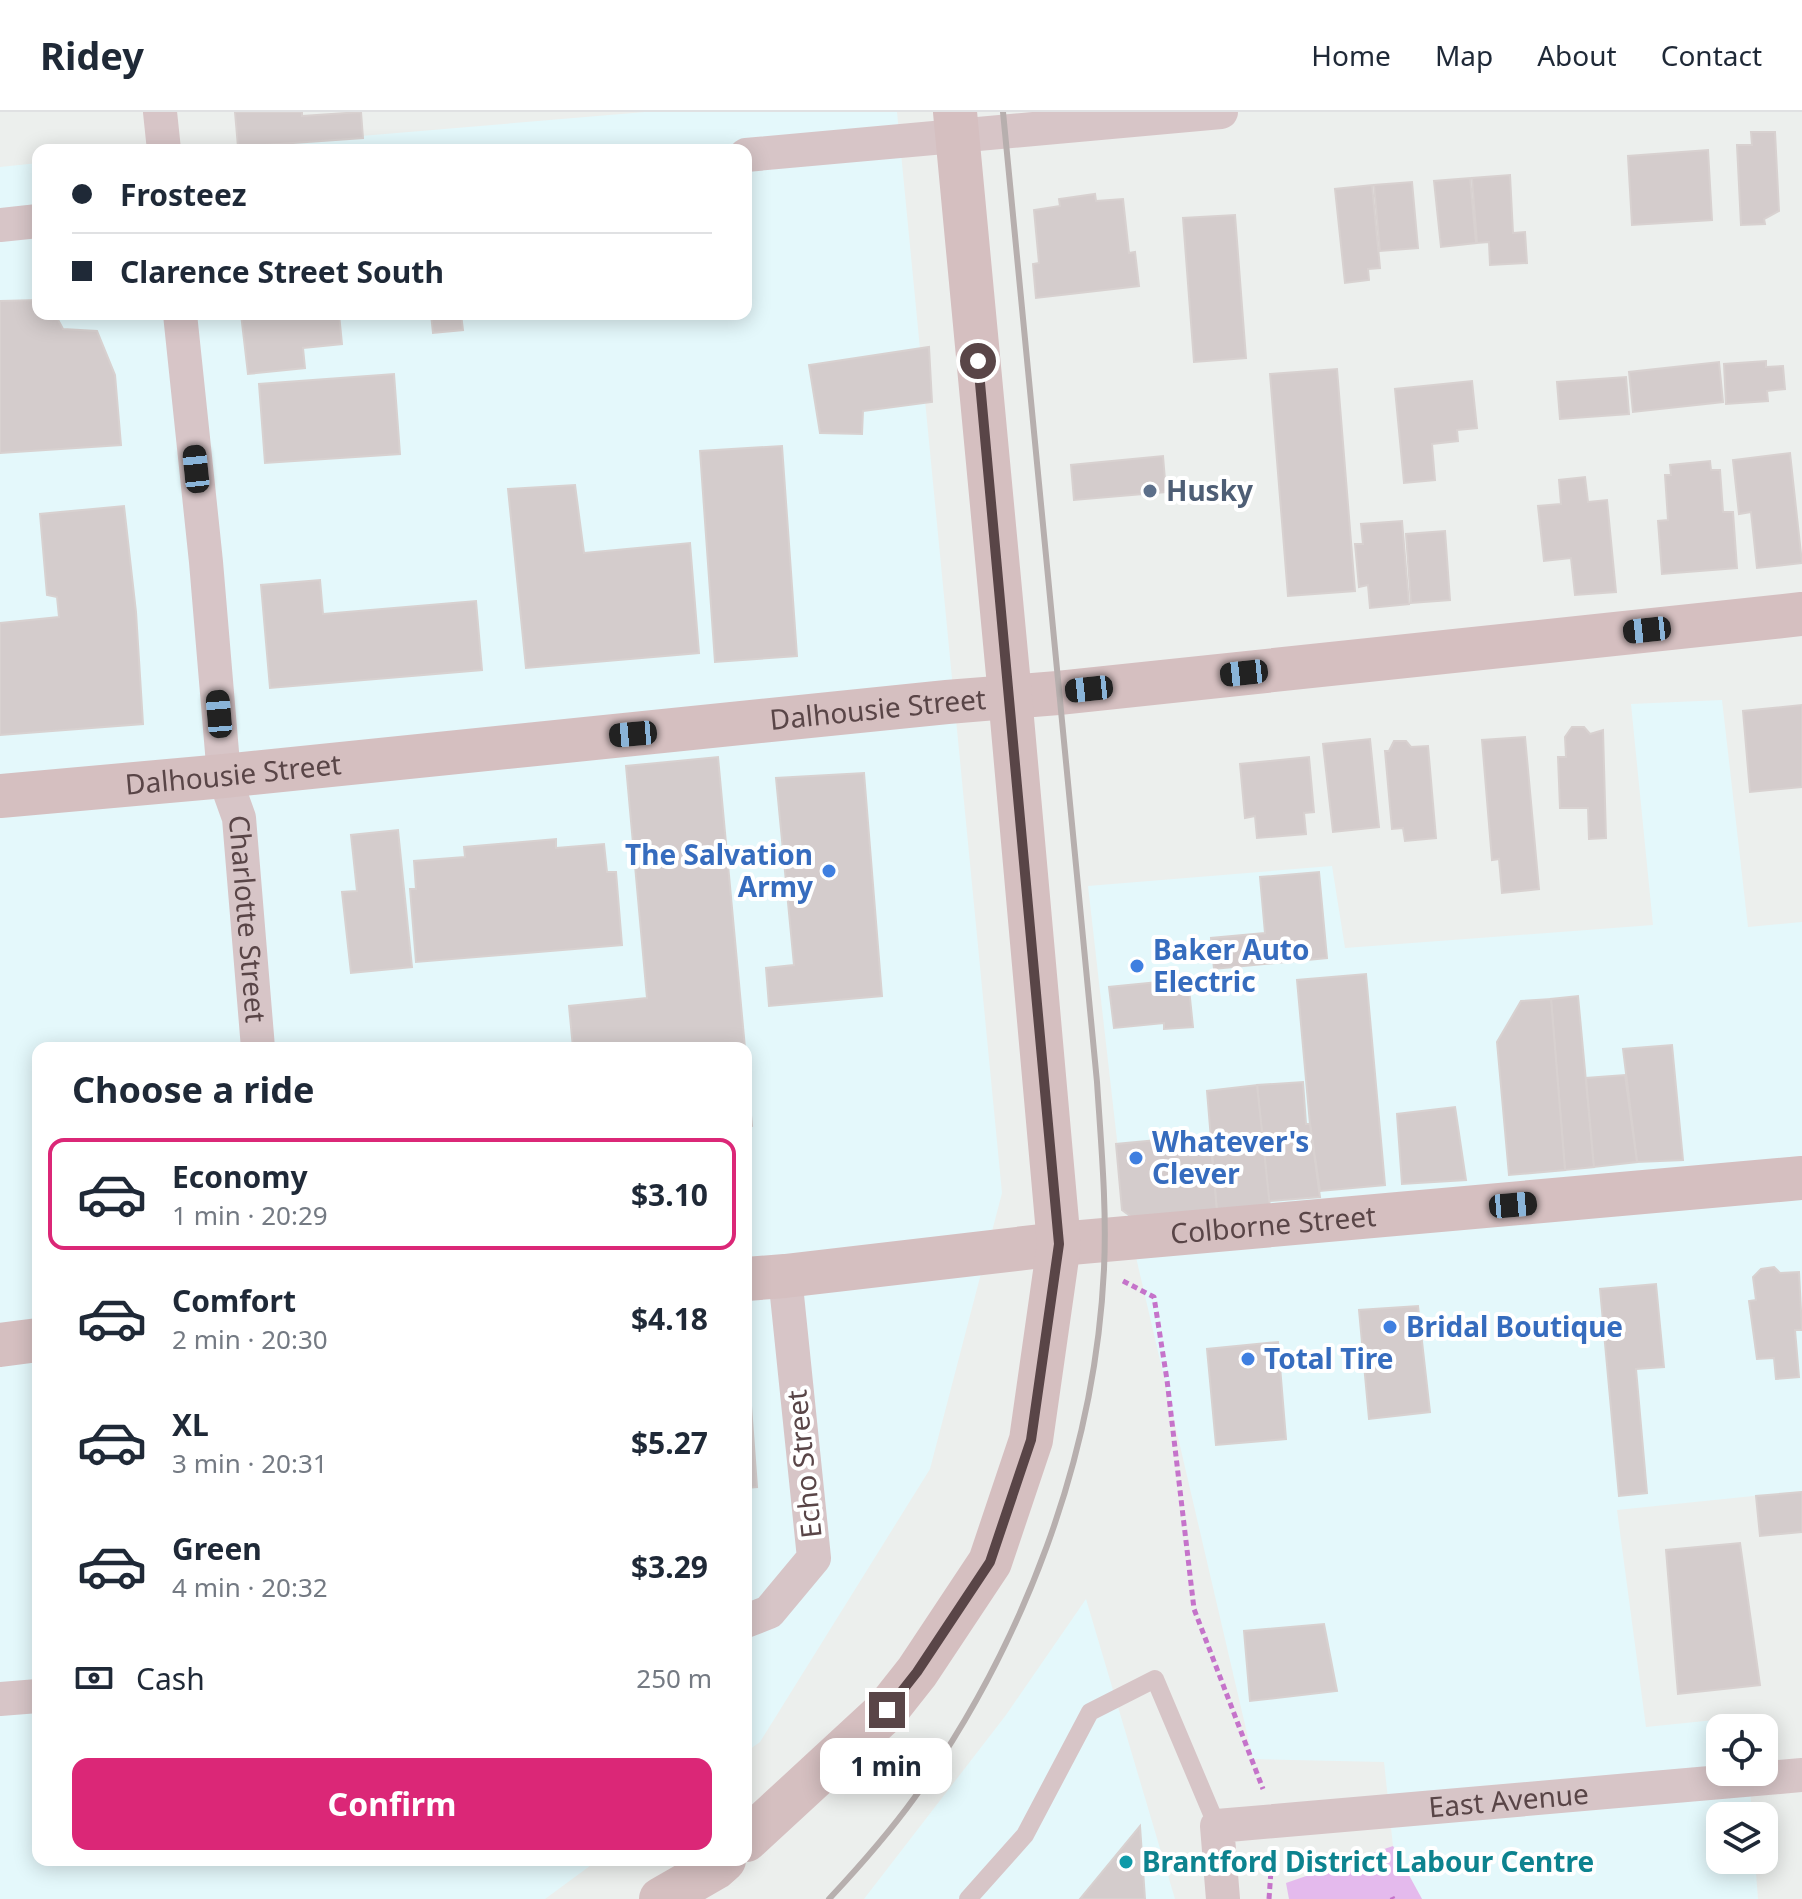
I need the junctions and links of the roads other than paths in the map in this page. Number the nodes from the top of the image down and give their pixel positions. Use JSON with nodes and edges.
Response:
{"nodes":[{"id":1,"x":160,"y":112,"type":"edge"},
{"id":2,"x":1221,"y":112,"type":"edge"},
{"id":3,"x":956,"y":123,"type":"edge"},
{"id":4,"x":163,"y":144,"type":"edge"},
{"id":5,"x":752,"y":154,"type":"edge"},
{"id":6,"x":32,"y":222,"type":"edge"},
{"id":7,"x":0,"y":225,"type":"edge"},
{"id":8,"x":181,"y":320,"type":"edge"},
{"id":9,"x":1802,"y":614,"type":"edge"},
{"id":10,"x":1010,"y":696,"type":"junction"},
{"id":11,"x":224,"y":776,"type":"junction"},
{"id":12,"x":0,"y":796,"type":"edge"},
{"id":13,"x":258,"y":1042,"type":"edge"},
{"id":14,"x":1802,"y":1178,"type":"edge"},
{"id":15,"x":1059,"y":1244,"type":"junction"},
{"id":16,"x":765,"y":1278,"type":"edge"},
{"id":17,"x":32,"y":1341,"type":"edge"},
{"id":18,"x":0,"y":1345,"type":"edge"},
{"id":19,"x":752,"y":1619,"type":"edge"},
{"id":20,"x":32,"y":1696,"type":"edge"},
{"id":21,"x":0,"y":1699,"type":"edge"},
{"id":22,"x":1802,"y":1775,"type":"edge"},
{"id":23,"x":1217,"y":1826,"type":"junction"},
{"id":24,"x":752,"y":1837,"type":"edge"},
{"id":25,"x":720,"y":1867,"type":"edge"},
{"id":26,"x":661,"y":1899,"type":"edge"},
{"id":27,"x":968,"y":1899,"type":"edge"},
{"id":28,"x":1223,"y":1899,"type":"edge"}],
"edges":[{"from":1,"to":4,"type":"street"},
{"from":2,"to":3,"type":"street"},
{"from":3,"to":5,"type":"street"},
{"from":3,"to":10,"type":"main road"},
{"from":6,"to":7,"type":"street"},
{"from":8,"to":11,"type":"street","name":"Charlotte Street"},
{"from":9,"to":10,"type":"main road","name":"Dalhousie Street"},
{"from":10,"to":11,"type":"main road","name":"Dalhousie Street"},
{"from":10,"to":15,"type":"main road"},
{"from":11,"to":12,"type":"main road","name":"Dalhousie Street"},
{"from":11,"to":13,"type":"street","name":"Charlotte Street"},
{"from":14,"to":15,"type":"main road","name":"Colborne Street"},
{"from":15,"to":16,"type":"main road","name":"Colborne Street"},
{"from":15,"to":24,"type":"main road"},
{"from":16,"to":19,"type":"street","name":"Echo Street"},
{"from":17,"to":18,"type":"main road"},
{"from":20,"to":21,"type":"street"},
{"from":22,"to":23,"type":"street","name":"East Avenue"},
{"from":23,"to":27,"type":"lane"},
{"from":23,"to":28,"type":"street"},
{"from":25,"to":26,"type":"main road"}]}
